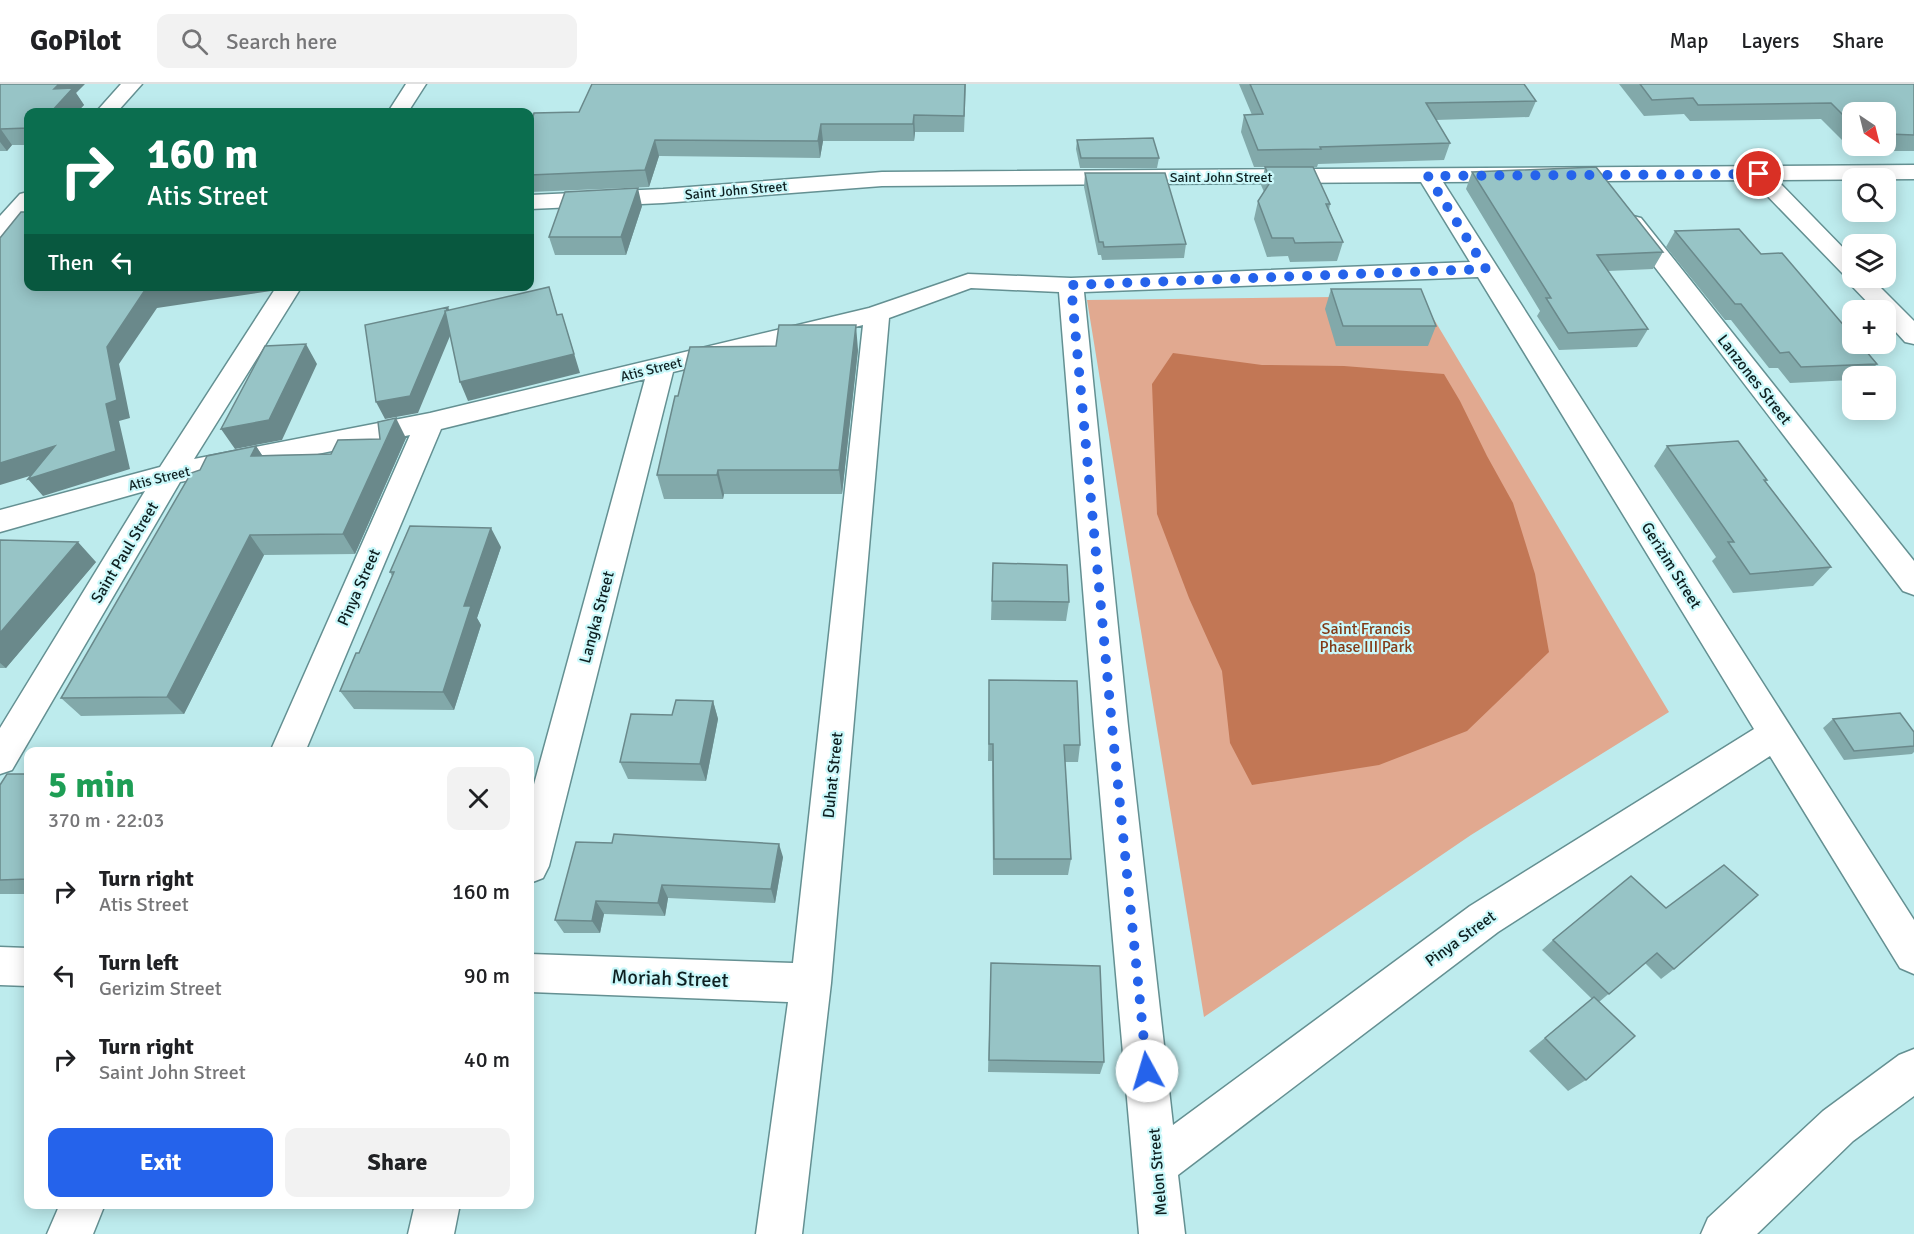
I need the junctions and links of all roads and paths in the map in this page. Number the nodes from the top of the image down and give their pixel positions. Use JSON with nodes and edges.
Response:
{"nodes":[{"id":1,"x":132,"y":84,"type":"edge"},
{"id":2,"x":416,"y":84,"type":"edge"},
{"id":3,"x":110,"y":108,"type":"edge"},
{"id":4,"x":401,"y":108,"type":"edge"},
{"id":5,"x":1914,"y":172,"type":"edge"},
{"id":6,"x":1759,"y":174,"type":"junction"},
{"id":7,"x":1595,"y":175,"type":"junction"},
{"id":8,"x":1428,"y":176,"type":"junction"},
{"id":9,"x":534,"y":202,"type":"edge"},
{"id":10,"x":24,"y":204,"type":"edge"},
{"id":11,"x":9,"y":225,"type":"edge"},
{"id":12,"x":1842,"y":261,"type":"edge"},
{"id":13,"x":1486,"y":269,"type":"junction"},
{"id":14,"x":1071,"y":285,"type":"junction"},
{"id":15,"x":1868,"y":288,"type":"edge"},
{"id":16,"x":287,"y":291,"type":"edge"},
{"id":17,"x":877,"y":314,"type":"junction"},
{"id":18,"x":1914,"y":336,"type":"edge"},
{"id":19,"x":660,"y":367,"type":"junction"},
{"id":20,"x":430,"y":422,"type":"junction"},
{"id":21,"x":170,"y":474,"type":"junction"},
{"id":22,"x":0,"y":521,"type":"edge"},
{"id":23,"x":1914,"y":583,"type":"edge"},
{"id":24,"x":1777,"y":733,"type":"junction"},
{"id":25,"x":289,"y":747,"type":"edge"},
{"id":26,"x":0,"y":759,"type":"edge"},
{"id":27,"x":534,"y":851,"type":"edge"},
{"id":28,"x":1914,"y":955,"type":"edge"},
{"id":29,"x":0,"y":966,"type":"edge"},
{"id":30,"x":24,"y":967,"type":"edge"},
{"id":31,"x":534,"y":973,"type":"edge"},
{"id":32,"x":811,"y":983,"type":"junction"},
{"id":33,"x":1914,"y":1070,"type":"edge"},
{"id":34,"x":1157,"y":1164,"type":"junction"},
{"id":35,"x":81,"y":1209,"type":"edge"},
{"id":36,"x":437,"y":1209,"type":"edge"},
{"id":37,"x":70,"y":1234,"type":"edge"},
{"id":38,"x":430,"y":1234,"type":"edge"},
{"id":39,"x":779,"y":1234,"type":"edge"},
{"id":40,"x":1162,"y":1234,"type":"edge"},
{"id":41,"x":1724,"y":1234,"type":"edge"}],
"edges":[{"from":1,"to":3,"type":"street"},
{"from":2,"to":4,"type":"street"},
{"from":5,"to":6,"type":"street","name":"Saint John Street"},
{"from":6,"to":7,"type":"street","name":"Saint John Street"},
{"from":6,"to":12,"type":"street"},
{"from":7,"to":8,"type":"street","name":"Saint John Street"},
{"from":7,"to":23,"type":"street","name":"Lanzones Street"},
{"from":8,"to":9,"type":"street","name":"Saint John Street"},
{"from":8,"to":13,"type":"street","name":"Gerizim Street"},
{"from":10,"to":11,"type":"street"},
{"from":13,"to":14,"type":"street","name":"Atis Street"},
{"from":13,"to":24,"type":"street","name":"Gerizim Street"},
{"from":14,"to":17,"type":"street","name":"Atis Street"},
{"from":14,"to":34,"type":"street","name":"Melon Street"},
{"from":15,"to":18,"type":"street"},
{"from":16,"to":21,"type":"street","name":"Saint Paul Street"},
{"from":17,"to":19,"type":"street","name":"Atis Street"},
{"from":17,"to":32,"type":"street","name":"Duhat Street"},
{"from":19,"to":20,"type":"street","name":"Atis Street"},
{"from":19,"to":27,"type":"street","name":"Langka Street"},
{"from":20,"to":21,"type":"street","name":"Atis Street"},
{"from":20,"to":25,"type":"street","name":"Pinya Street"},
{"from":21,"to":22,"type":"street","name":"Atis Street"},
{"from":21,"to":26,"type":"street","name":"Saint Paul Street"},
{"from":24,"to":28,"type":"street","name":"Gerizim Street"},
{"from":24,"to":34,"type":"street","name":"Pinya Street"},
{"from":29,"to":30,"type":"street"},
{"from":31,"to":32,"type":"street","name":"Moriah Street"},
{"from":32,"to":39,"type":"street","name":"Duhat Street"},
{"from":33,"to":41,"type":"street"},
{"from":34,"to":40,"type":"street","name":"Melon Street"},
{"from":35,"to":37,"type":"street"},
{"from":36,"to":38,"type":"street"}]}
